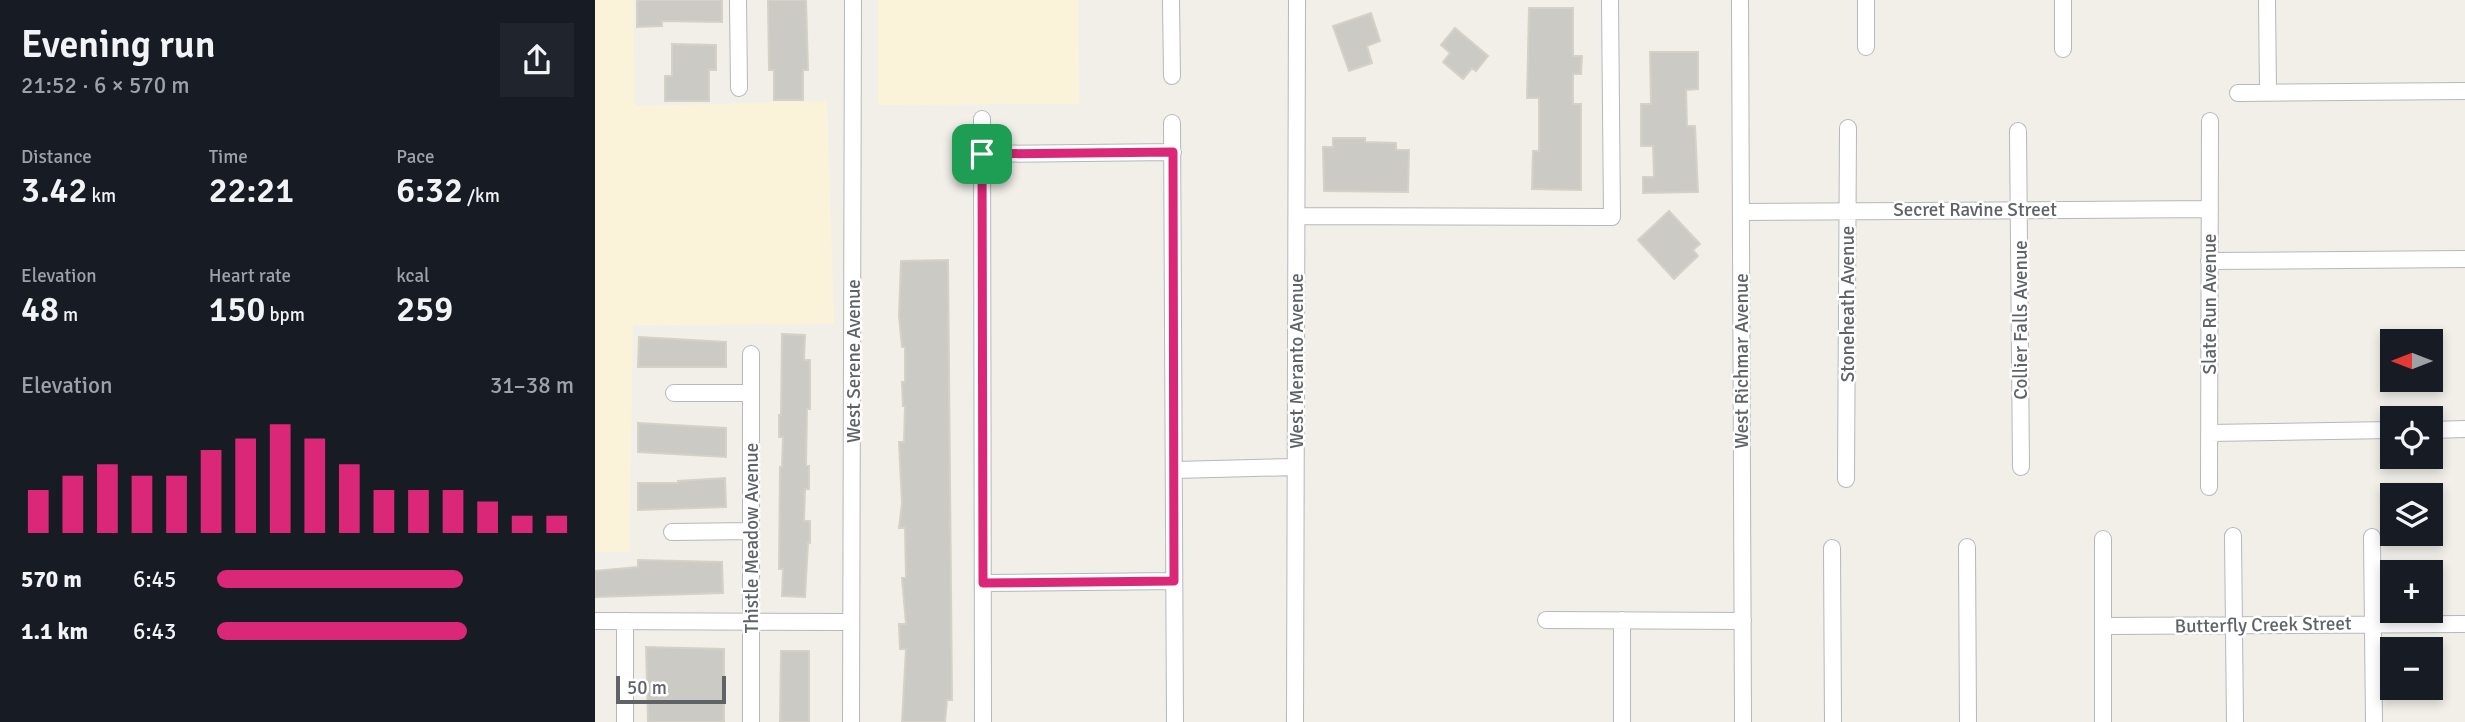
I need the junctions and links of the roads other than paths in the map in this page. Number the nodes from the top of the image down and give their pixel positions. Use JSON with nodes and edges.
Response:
{"nodes":[{"id":1,"x":738,"y":0,"type":"edge"},
{"id":2,"x":853,"y":0,"type":"edge"},
{"id":3,"x":1171,"y":0,"type":"edge"},
{"id":4,"x":1297,"y":0,"type":"edge"},
{"id":5,"x":1610,"y":0,"type":"edge"},
{"id":6,"x":1740,"y":0,"type":"edge"},
{"id":7,"x":1866,"y":0,"type":"edge"},
{"id":8,"x":2063,"y":0,"type":"edge"},
{"id":9,"x":2267,"y":0,"type":"edge"},
{"id":10,"x":1866,"y":47,"type":"dead end"},
{"id":11,"x":2063,"y":49,"type":"dead end"},
{"id":12,"x":1172,"y":76,"type":"dead end"},
{"id":13,"x":739,"y":88,"type":"dead end"},
{"id":14,"x":2465,"y":91,"type":"edge"},
{"id":15,"x":2268,"y":92,"type":"junction"},
{"id":16,"x":2238,"y":93,"type":"dead end"},
{"id":17,"x":982,"y":119,"type":"dead end"},
{"id":18,"x":2210,"y":121,"type":"dead end"},
{"id":19,"x":1172,"y":123,"type":"dead end"},
{"id":20,"x":1848,"y":128,"type":"dead end"},
{"id":21,"x":2018,"y":131,"type":"dead end"},
{"id":22,"x":1173,"y":152,"type":"junction"},
{"id":23,"x":982,"y":154,"type":"junction"},
{"id":24,"x":2020,"y":208,"type":"junction"},
{"id":25,"x":2210,"y":209,"type":"junction"},
{"id":26,"x":1847,"y":211,"type":"junction"},
{"id":27,"x":1741,"y":212,"type":"junction"},
{"id":28,"x":1297,"y":216,"type":"junction"},
{"id":29,"x":2465,"y":259,"type":"edge"},
{"id":30,"x":2209,"y":261,"type":"junction"},
{"id":31,"x":751,"y":354,"type":"dead end"},
{"id":32,"x":674,"y":393,"type":"dead end"},
{"id":33,"x":750,"y":393,"type":"junction"},
{"id":34,"x":2465,"y":429,"type":"edge"},
{"id":35,"x":2380,"y":430,"type":"edge"},
{"id":36,"x":2443,"y":430,"type":"edge"},
{"id":37,"x":2209,"y":433,"type":"junction"},
{"id":38,"x":1295,"y":467,"type":"junction"},
{"id":39,"x":2021,"y":467,"type":"dead end"},
{"id":40,"x":1175,"y":470,"type":"junction"},
{"id":41,"x":1846,"y":479,"type":"dead end"},
{"id":42,"x":2209,"y":487,"type":"dead end"},
{"id":43,"x":751,"y":531,"type":"junction"},
{"id":44,"x":671,"y":532,"type":"dead end"},
{"id":45,"x":2233,"y":536,"type":"dead end"},
{"id":46,"x":2372,"y":537,"type":"dead end"},
{"id":47,"x":2102,"y":539,"type":"dead end"},
{"id":48,"x":1967,"y":547,"type":"dead end"},
{"id":49,"x":1832,"y":548,"type":"dead end"},
{"id":50,"x":1174,"y":581,"type":"junction"},
{"id":51,"x":983,"y":583,"type":"junction"},
{"id":52,"x":1546,"y":620,"type":"dead end"},
{"id":53,"x":1622,"y":620,"type":"junction"},
{"id":54,"x":595,"y":621,"type":"edge"},
{"id":55,"x":625,"y":621,"type":"junction"},
{"id":56,"x":751,"y":621,"type":"junction"},
{"id":57,"x":1743,"y":621,"type":"junction"},
{"id":58,"x":851,"y":622,"type":"junction"},
{"id":59,"x":2374,"y":623,"type":"junction"},
{"id":60,"x":2465,"y":624,"type":"edge"},
{"id":61,"x":2234,"y":625,"type":"junction"},
{"id":62,"x":2103,"y":626,"type":"junction"},
{"id":63,"x":625,"y":722,"type":"edge"},
{"id":64,"x":751,"y":722,"type":"edge"},
{"id":65,"x":851,"y":722,"type":"edge"},
{"id":66,"x":983,"y":722,"type":"edge"},
{"id":67,"x":1175,"y":722,"type":"edge"},
{"id":68,"x":1295,"y":722,"type":"edge"},
{"id":69,"x":1622,"y":722,"type":"edge"},
{"id":70,"x":1743,"y":722,"type":"edge"},
{"id":71,"x":1833,"y":722,"type":"edge"},
{"id":72,"x":1968,"y":722,"type":"edge"},
{"id":73,"x":2103,"y":722,"type":"edge"},
{"id":74,"x":2235,"y":722,"type":"edge"},
{"id":75,"x":2374,"y":722,"type":"edge"}],
"edges":[{"from":1,"to":13,"type":"street"},
{"from":2,"to":58,"type":"street","name":"West Serene Avenue"},
{"from":3,"to":12,"type":"street"},
{"from":4,"to":28,"type":"street","name":"West Meranto Avenue"},
{"from":5,"to":28,"type":"street"},
{"from":6,"to":27,"type":"street","name":"West Richmar Avenue"},
{"from":7,"to":10,"type":"street"},
{"from":8,"to":11,"type":"street"},
{"from":9,"to":15,"type":"street"},
{"from":14,"to":15,"type":"street"},
{"from":15,"to":16,"type":"street"},
{"from":17,"to":23,"type":"street"},
{"from":18,"to":25,"type":"street","name":"Slate Run Avenue"},
{"from":19,"to":22,"type":"street"},
{"from":20,"to":26,"type":"street","name":"Stoneheath Avenue"},
{"from":21,"to":24,"type":"street","name":"Collier Falls Avenue"},
{"from":22,"to":23,"type":"street"},
{"from":22,"to":40,"type":"street"},
{"from":23,"to":51,"type":"street"},
{"from":24,"to":25,"type":"street","name":"Secret Ravine Street"},
{"from":24,"to":26,"type":"street","name":"Secret Ravine Street"},
{"from":24,"to":39,"type":"street","name":"Collier Falls Avenue"},
{"from":25,"to":30,"type":"street","name":"Slate Run Avenue"},
{"from":26,"to":27,"type":"street","name":"Secret Ravine Street"},
{"from":26,"to":41,"type":"street","name":"Stoneheath Avenue"},
{"from":27,"to":57,"type":"street","name":"West Richmar Avenue"},
{"from":28,"to":38,"type":"street","name":"West Meranto Avenue"},
{"from":29,"to":30,"type":"street"},
{"from":30,"to":37,"type":"street","name":"Slate Run Avenue"},
{"from":31,"to":33,"type":"street","name":"Thistle Meadow Avenue"},
{"from":32,"to":33,"type":"street"},
{"from":33,"to":43,"type":"street","name":"Thistle Meadow Avenue"},
{"from":34,"to":36,"type":"street"},
{"from":35,"to":37,"type":"street"},
{"from":37,"to":42,"type":"street","name":"Slate Run Avenue"},
{"from":38,"to":40,"type":"street"},
{"from":38,"to":68,"type":"street","name":"West Meranto Avenue"},
{"from":40,"to":50,"type":"street"},
{"from":43,"to":44,"type":"street"},
{"from":43,"to":56,"type":"street","name":"Thistle Meadow Avenue"},
{"from":45,"to":61,"type":"street"},
{"from":46,"to":59,"type":"street"},
{"from":47,"to":62,"type":"street"},
{"from":48,"to":72,"type":"street"},
{"from":49,"to":71,"type":"street"},
{"from":50,"to":51,"type":"street"},
{"from":50,"to":67,"type":"street"},
{"from":51,"to":66,"type":"street"},
{"from":52,"to":53,"type":"street"},
{"from":53,"to":57,"type":"street"},
{"from":53,"to":69,"type":"street"},
{"from":54,"to":55,"type":"street"},
{"from":55,"to":56,"type":"street"},
{"from":55,"to":63,"type":"street"},
{"from":56,"to":58,"type":"street"},
{"from":56,"to":64,"type":"street","name":"Thistle Meadow Avenue"},
{"from":57,"to":70,"type":"street","name":"West Richmar Avenue"},
{"from":58,"to":65,"type":"street","name":"West Serene Avenue"},
{"from":59,"to":60,"type":"street","name":"Butterfly Creek Street"},
{"from":59,"to":61,"type":"street","name":"Butterfly Creek Street"},
{"from":59,"to":75,"type":"street"},
{"from":61,"to":62,"type":"street","name":"Butterfly Creek Street"},
{"from":61,"to":74,"type":"street"},
{"from":62,"to":73,"type":"street"}]}
